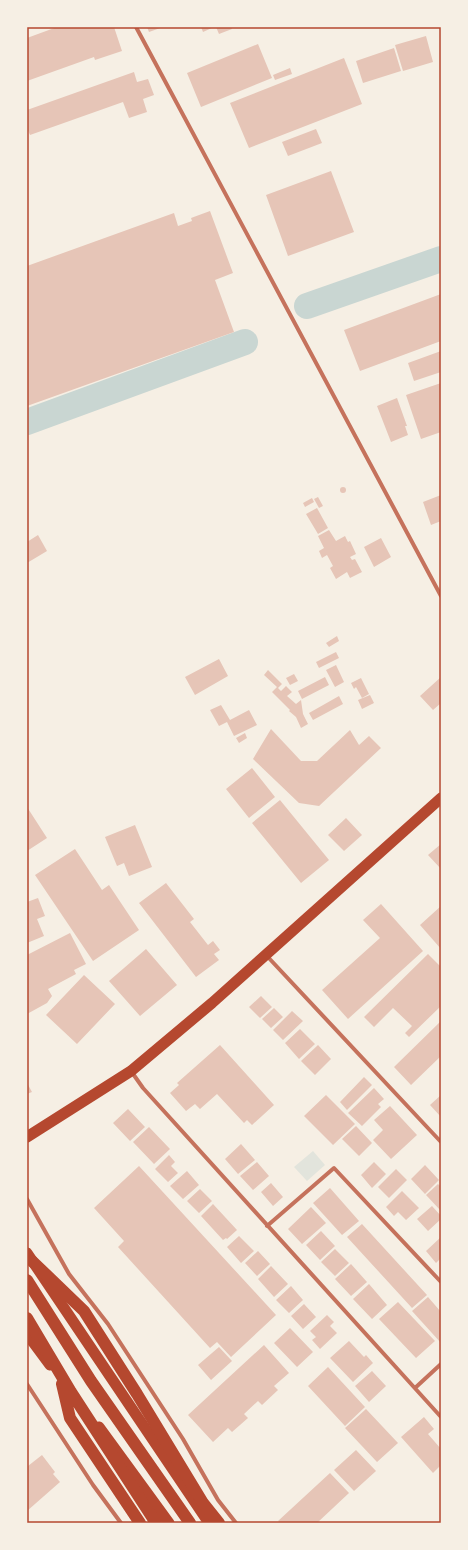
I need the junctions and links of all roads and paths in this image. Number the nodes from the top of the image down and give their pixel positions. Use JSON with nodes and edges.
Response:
{"nodes":[{"id":1,"x":136,"y":27,"type":"edge"},
{"id":2,"x":441,"y":596,"type":"edge"},
{"id":3,"x":441,"y":798,"type":"edge"},
{"id":4,"x":266,"y":954,"type":"junction"},
{"id":5,"x":131,"y":1071,"type":"junction"},
{"id":6,"x":27,"y":1137,"type":"edge"},
{"id":7,"x":441,"y":1142,"type":"edge"},
{"id":8,"x":27,"y":1199,"type":"edge"},
{"id":9,"x":267,"y":1226,"type":"junction"},
{"id":10,"x":30,"y":1257,"type":"edge"},
{"id":11,"x":27,"y":1280,"type":"edge"},
{"id":12,"x":441,"y":1282,"type":"edge"},
{"id":13,"x":27,"y":1318,"type":"edge"},
{"id":14,"x":28,"y":1338,"type":"edge"},
{"id":15,"x":441,"y":1364,"type":"edge"},
{"id":16,"x":62,"y":1381,"type":"junction"},
{"id":17,"x":27,"y":1384,"type":"edge"},
{"id":18,"x":415,"y":1388,"type":"junction"},
{"id":19,"x":441,"y":1417,"type":"edge"},
{"id":20,"x":120,"y":1523,"type":"edge"},
{"id":21,"x":140,"y":1523,"type":"edge"},
{"id":22,"x":156,"y":1523,"type":"edge"},
{"id":23,"x":170,"y":1523,"type":"edge"},
{"id":24,"x":190,"y":1523,"type":"edge"},
{"id":25,"x":209,"y":1523,"type":"edge"},
{"id":26,"x":218,"y":1523,"type":"edge"},
{"id":27,"x":236,"y":1523,"type":"edge"}],
"edges":[{"from":1,"to":2,"type":"street"},
{"from":3,"to":4,"type":"highway"},
{"from":4,"to":5,"type":"highway"},
{"from":4,"to":7,"type":"street"},
{"from":5,"to":6,"type":"highway"},
{"from":5,"to":9,"type":"street"},
{"from":8,"to":27,"type":"street"},
{"from":9,"to":12,"type":"street"},
{"from":9,"to":18,"type":"street"},
{"from":10,"to":25,"type":"highway"},
{"from":10,"to":26,"type":"highway"},
{"from":11,"to":24,"type":"highway"},
{"from":13,"to":22,"type":"highway"},
{"from":14,"to":16,"type":"highway"},
{"from":15,"to":18,"type":"street"},
{"from":16,"to":21,"type":"highway"},
{"from":16,"to":23,"type":"highway"},
{"from":17,"to":20,"type":"street"},
{"from":18,"to":19,"type":"street"}]}
